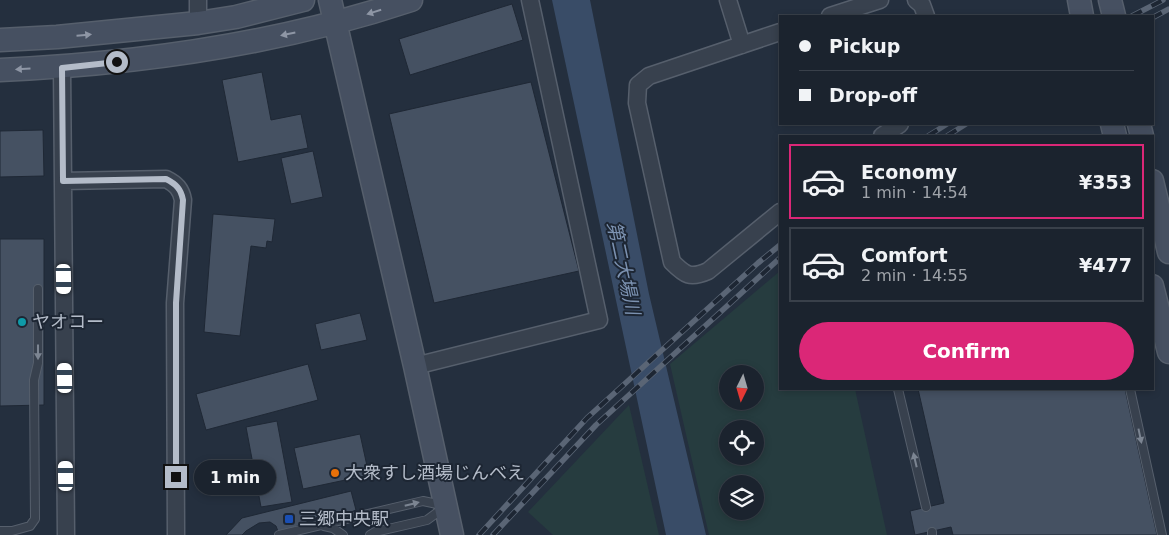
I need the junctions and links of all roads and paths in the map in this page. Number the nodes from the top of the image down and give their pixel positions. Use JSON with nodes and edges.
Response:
{"nodes":[{"id":1,"x":198,"y":0,"type":"edge"},
{"id":2,"x":303,"y":0,"type":"edge"},
{"id":3,"x":330,"y":0,"type":"edge"},
{"id":4,"x":411,"y":0,"type":"edge"},
{"id":5,"x":530,"y":0,"type":"edge"},
{"id":6,"x":728,"y":0,"type":"edge"},
{"id":7,"x":880,"y":0,"type":"edge"},
{"id":8,"x":916,"y":0,"type":"edge"},
{"id":9,"x":833,"y":15,"type":"edge"},
{"id":10,"x":926,"y":15,"type":"edge"},
{"id":11,"x":198,"y":23,"type":"junction"},
{"id":12,"x":336,"y":24,"type":"junction"},
{"id":13,"x":779,"y":32,"type":"edge"},
{"id":14,"x":0,"y":40,"type":"edge"},
{"id":15,"x":742,"y":45,"type":"junction"},
{"id":16,"x":62,"y":68,"type":"junction"},
{"id":17,"x":0,"y":70,"type":"edge"},
{"id":18,"x":898,"y":125,"type":"edge"},
{"id":19,"x":884,"y":135,"type":"edge"},
{"id":20,"x":63,"y":181,"type":"junction"},
{"id":21,"x":1154,"y":189,"type":"edge"},
{"id":22,"x":779,"y":213,"type":"edge"},
{"id":23,"x":1169,"y":252,"type":"edge"},
{"id":24,"x":38,"y":289,"type":"dead end"},
{"id":25,"x":1154,"y":294,"type":"edge"},
{"id":26,"x":1169,"y":352,"type":"edge"},
{"id":27,"x":415,"y":366,"type":"junction"},
{"id":28,"x":898,"y":390,"type":"edge"},
{"id":29,"x":1130,"y":390,"type":"edge"},
{"id":30,"x":446,"y":506,"type":"junction"},
{"id":31,"x":926,"y":507,"type":"dead end"},
{"id":32,"x":322,"y":525,"type":"junction"},
{"id":33,"x":0,"y":531,"type":"edge"},
{"id":34,"x":291,"y":534,"type":"edge"},
{"id":35,"x":66,"y":535,"type":"edge"},
{"id":36,"x":176,"y":535,"type":"edge"},
{"id":37,"x":279,"y":535,"type":"edge"},
{"id":38,"x":343,"y":535,"type":"edge"},
{"id":39,"x":370,"y":535,"type":"edge"},
{"id":40,"x":452,"y":535,"type":"edge"},
{"id":41,"x":1162,"y":535,"type":"edge"}],
"edges":[{"from":1,"to":11,"type":"street"},
{"from":2,"to":11,"type":"street"},
{"from":3,"to":12,"type":"street"},
{"from":4,"to":12,"type":"street","one_way":true},
{"from":5,"to":27,"type":"street"},
{"from":6,"to":15,"type":"street"},
{"from":7,"to":9,"type":"street"},
{"from":8,"to":10,"type":"street"},
{"from":14,"to":11,"type":"street","one_way":true},
{"from":12,"to":16,"type":"street","one_way":true},
{"from":12,"to":27,"type":"street"},
{"from":13,"to":15,"type":"street"},
{"from":15,"to":22,"type":"street"},
{"from":16,"to":17,"type":"street","one_way":true},
{"from":16,"to":20,"type":"street"},
{"from":18,"to":19,"type":"street"},
{"from":20,"to":35,"type":"street"},
{"from":20,"to":36,"type":"street"},
{"from":21,"to":23,"type":"street"},
{"from":24,"to":33,"type":"lane","one_way":true},
{"from":25,"to":26,"type":"street"},
{"from":27,"to":30,"type":"street"},
{"from":31,"to":28,"type":"lane","one_way":true},
{"from":29,"to":41,"type":"lane","one_way":true},
{"from":32,"to":30,"type":"lane","one_way":true},
{"from":30,"to":39,"type":"lane"},
{"from":30,"to":40,"type":"street"},
{"from":32,"to":34,"type":"lane"},
{"from":32,"to":38,"type":"lane"},
{"from":34,"to":37,"type":"lane"}]}
